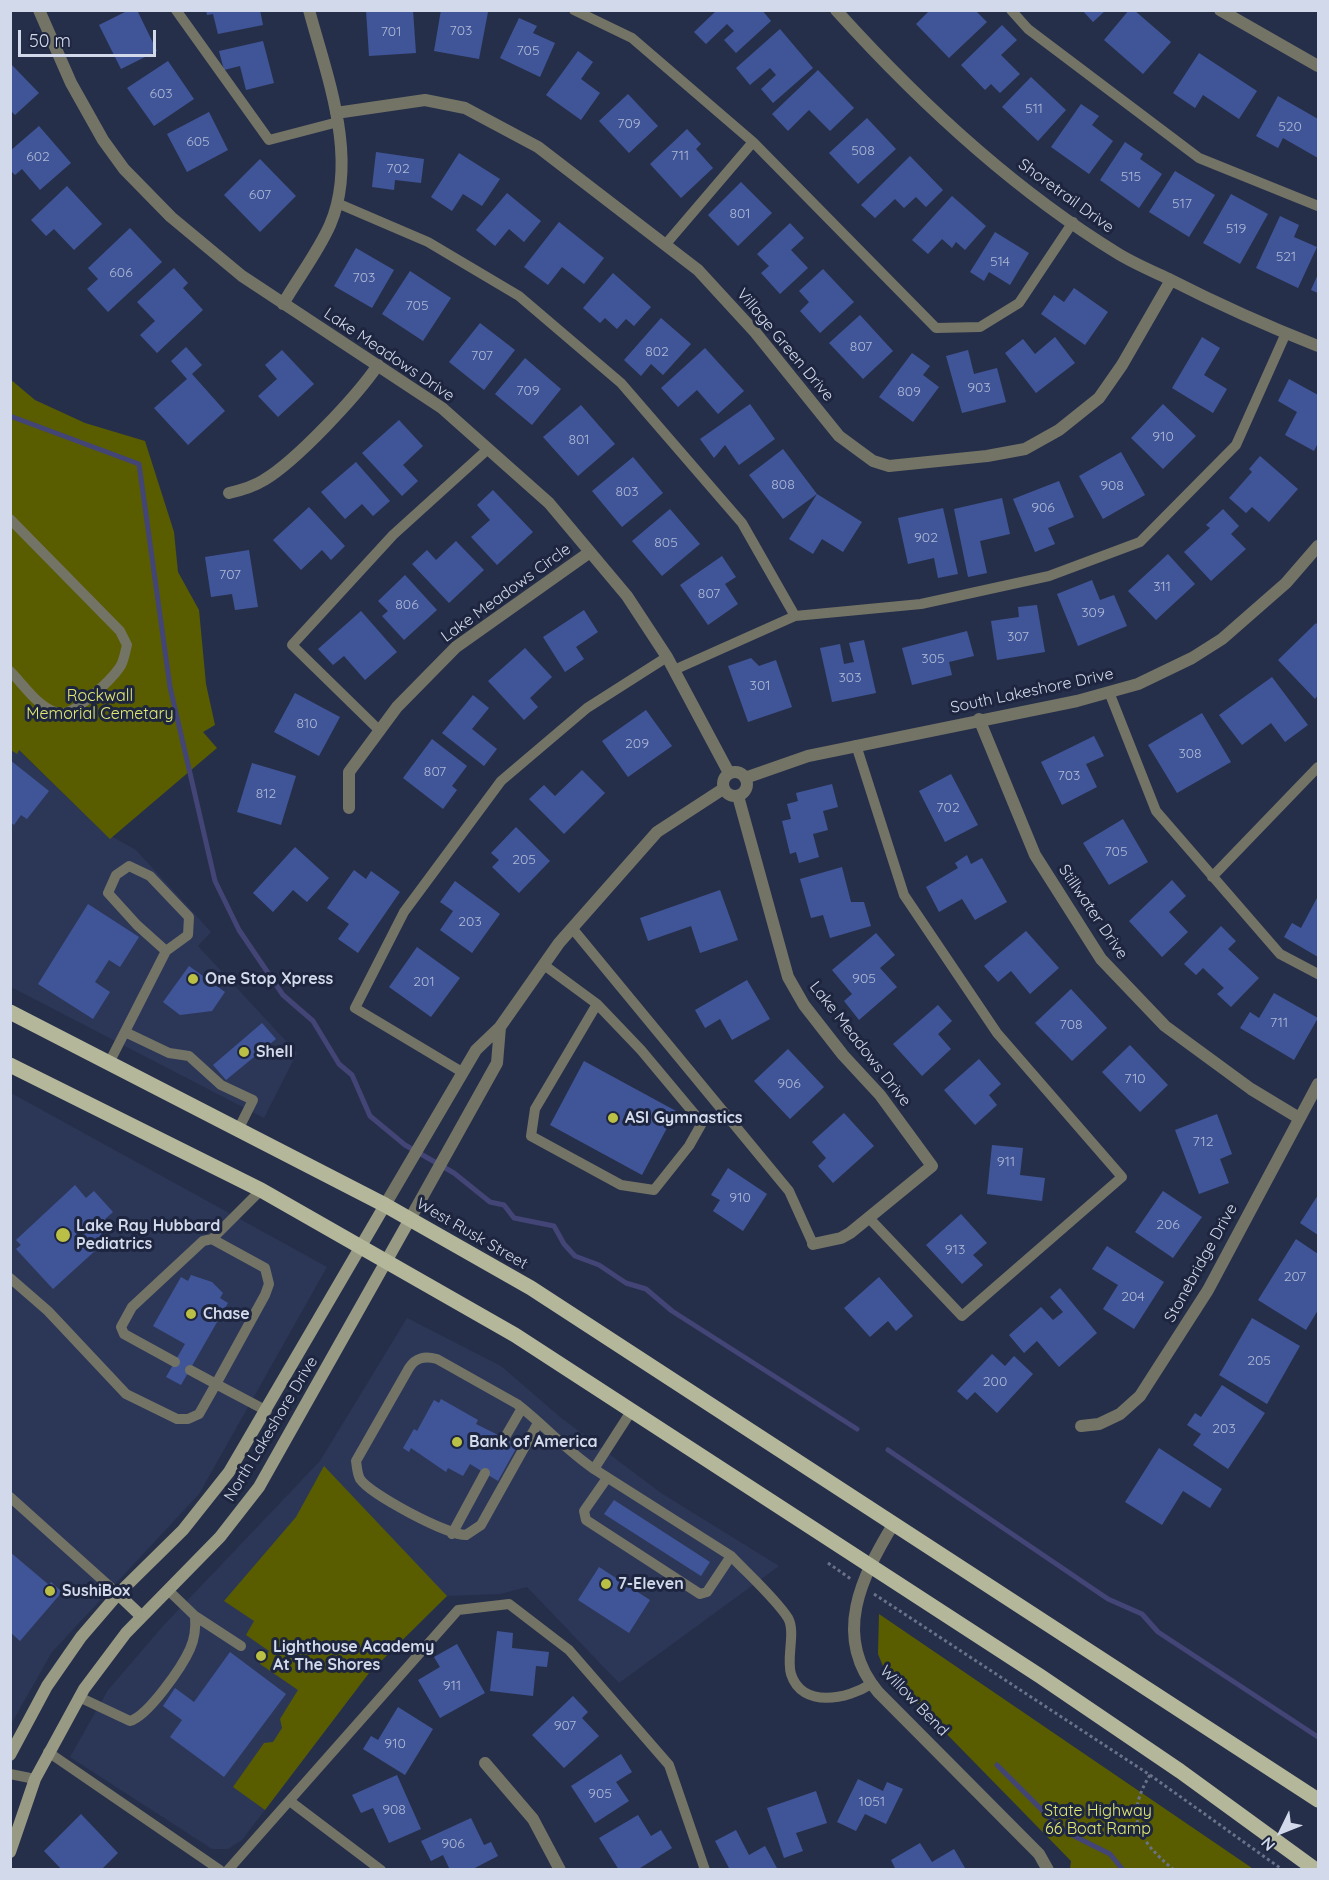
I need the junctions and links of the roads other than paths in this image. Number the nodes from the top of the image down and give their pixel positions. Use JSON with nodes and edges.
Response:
{"nodes":[{"id":1,"x":39,"y":10,"type":"edge"},
{"id":2,"x":176,"y":10,"type":"edge"},
{"id":3,"x":309,"y":10,"type":"edge"},
{"id":4,"x":574,"y":10,"type":"edge"},
{"id":5,"x":836,"y":10,"type":"edge"},
{"id":6,"x":1011,"y":10,"type":"edge"},
{"id":7,"x":1220,"y":10,"type":"edge"},
{"id":8,"x":1318,"y":66,"type":"edge"},
{"id":9,"x":337,"y":118,"type":"junction"},
{"id":10,"x":753,"y":142,"type":"junction"},
{"id":11,"x":337,"y":203,"type":"junction"},
{"id":12,"x":1318,"y":206,"type":"edge"},
{"id":13,"x":1073,"y":222,"type":"junction"},
{"id":14,"x":665,"y":246,"type":"junction"},
{"id":15,"x":1171,"y":280,"type":"junction"},
{"id":16,"x":283,"y":304,"type":"junction"},
{"id":17,"x":1286,"y":333,"type":"junction"},
{"id":18,"x":1318,"y":346,"type":"edge"},
{"id":19,"x":378,"y":365,"type":"junction"},
{"id":20,"x":488,"y":449,"type":"junction"},
{"id":21,"x":229,"y":493,"type":"dead end"},
{"id":22,"x":10,"y":519,"type":"edge"},
{"id":23,"x":1318,"y":546,"type":"edge"},
{"id":24,"x":590,"y":552,"type":"junction"},
{"id":25,"x":795,"y":616,"type":"junction"},
{"id":26,"x":667,"y":657,"type":"junction"},
{"id":27,"x":674,"y":670,"type":"junction"},
{"id":28,"x":10,"y":671,"type":"edge"},
{"id":29,"x":1109,"y":692,"type":"junction"},
{"id":30,"x":979,"y":719,"type":"junction"},
{"id":31,"x":380,"y":731,"type":"junction"},
{"id":32,"x":856,"y":745,"type":"junction"},
{"id":33,"x":1318,"y":767,"type":"edge"},
{"id":34,"x":729,"y":773,"type":"junction"},
{"id":35,"x":745,"y":778,"type":"junction"},
{"id":36,"x":723,"y":789,"type":"junction"},
{"id":37,"x":738,"y":796,"type":"junction"},
{"id":38,"x":349,"y":808,"type":"dead end"},
{"id":39,"x":1212,"y":878,"type":"junction"},
{"id":40,"x":572,"y":928,"type":"junction"},
{"id":41,"x":166,"y":951,"type":"junction"},
{"id":42,"x":544,"y":965,"type":"junction"},
{"id":43,"x":1318,"y":974,"type":"edge"},
{"id":44,"x":597,"y":1004,"type":"junction"},
{"id":45,"x":10,"y":1012,"type":"edge"},
{"id":46,"x":500,"y":1027,"type":"junction"},
{"id":47,"x":125,"y":1032,"type":"junction"},
{"id":48,"x":110,"y":1063,"type":"junction"},
{"id":49,"x":10,"y":1065,"type":"edge"},
{"id":50,"x":462,"y":1072,"type":"junction"},
{"id":51,"x":1318,"y":1083,"type":"edge"},
{"id":52,"x":1299,"y":1118,"type":"junction"},
{"id":53,"x":238,"y":1130,"type":"junction"},
{"id":54,"x":261,"y":1190,"type":"junction"},
{"id":55,"x":385,"y":1205,"type":"junction"},
{"id":56,"x":868,"y":1218,"type":"junction"},
{"id":57,"x":410,"y":1219,"type":"junction"},
{"id":58,"x":212,"y":1239,"type":"junction"},
{"id":59,"x":813,"y":1244,"type":"joint"},
{"id":60,"x":360,"y":1248,"type":"junction"},
{"id":61,"x":386,"y":1263,"type":"junction"},
{"id":62,"x":10,"y":1278,"type":"edge"},
{"id":63,"x":175,"y":1362,"type":"dead end"},
{"id":64,"x":190,"y":1370,"type":"dead end"},
{"id":65,"x":216,"y":1384,"type":"junction"},
{"id":66,"x":522,"y":1408,"type":"junction"},
{"id":67,"x":632,"y":1410,"type":"junction"},
{"id":68,"x":267,"y":1411,"type":"junction"},
{"id":69,"x":538,"y":1423,"type":"junction"},
{"id":70,"x":1081,"y":1426,"type":"dead end"},
{"id":71,"x":504,"y":1439,"type":"dead end"},
{"id":72,"x":594,"y":1469,"type":"junction"},
{"id":73,"x":485,"y":1473,"type":"dead end"},
{"id":74,"x":607,"y":1478,"type":"junction"},
{"id":75,"x":10,"y":1497,"type":"edge"},
{"id":76,"x":894,"y":1523,"type":"junction"},
{"id":77,"x":452,"y":1534,"type":"junction"},
{"id":78,"x":731,"y":1556,"type":"junction"},
{"id":79,"x":869,"y":1565,"type":"junction"},
{"id":80,"x":168,"y":1590,"type":"junction"},
{"id":81,"x":118,"y":1594,"type":"junction"},
{"id":82,"x":141,"y":1616,"type":"junction"},
{"id":83,"x":195,"y":1616,"type":"junction"},
{"id":84,"x":241,"y":1646,"type":"dead end"},
{"id":85,"x":871,"y":1684,"type":"junction"},
{"id":86,"x":79,"y":1697,"type":"junction"},
{"id":87,"x":48,"y":1752,"type":"junction"},
{"id":88,"x":10,"y":1755,"type":"edge"},
{"id":89,"x":485,"y":1764,"type":"dead end"},
{"id":90,"x":10,"y":1774,"type":"edge"},
{"id":91,"x":35,"y":1779,"type":"junction"},
{"id":92,"x":1318,"y":1800,"type":"edge"},
{"id":93,"x":291,"y":1802,"type":"junction"},
{"id":94,"x":10,"y":1852,"type":"edge"},
{"id":95,"x":220,"y":1869,"type":"edge"},
{"id":96,"x":228,"y":1869,"type":"edge"},
{"id":97,"x":381,"y":1869,"type":"edge"},
{"id":98,"x":560,"y":1869,"type":"edge"},
{"id":99,"x":705,"y":1869,"type":"edge"},
{"id":100,"x":1048,"y":1869,"type":"edge"},
{"id":101,"x":1316,"y":1869,"type":"edge"}],
"edges":[{"from":1,"to":16,"type":"street","name":"Lake Meadows Drive"},
{"from":2,"to":9,"type":"lane"},
{"from":3,"to":9,"type":"street"},
{"from":4,"to":10,"type":"lane"},
{"from":5,"to":13,"type":"street","name":"Shoretrail Drive"},
{"from":6,"to":12,"type":"lane"},
{"from":7,"to":8,"type":"street"},
{"from":9,"to":11,"type":"street"},
{"from":9,"to":14,"type":"street","name":"Village Green Drive"},
{"from":10,"to":13,"type":"lane"},
{"from":10,"to":14,"type":"lane"},
{"from":11,"to":16,"type":"street"},
{"from":11,"to":25,"type":"lane"},
{"from":13,"to":15,"type":"street","name":"Shoretrail Drive"},
{"from":14,"to":15,"type":"street","name":"Village Green Drive"},
{"from":15,"to":17,"type":"street","name":"Shoretrail Drive"},
{"from":16,"to":19,"type":"street","name":"Lake Meadows Drive"},
{"from":17,"to":18,"type":"street","name":"Shoretrail Drive"},
{"from":17,"to":25,"type":"lane"},
{"from":19,"to":20,"type":"street","name":"Lake Meadows Drive"},
{"from":19,"to":21,"type":"street"},
{"from":20,"to":24,"type":"street","name":"Lake Meadows Drive"},
{"from":20,"to":31,"type":"lane"},
{"from":22,"to":28,"type":"lane"},
{"from":23,"to":29,"type":"street","name":"South Lakeshore Drive"},
{"from":24,"to":26,"type":"street","name":"Lake Meadows Drive"},
{"from":24,"to":31,"type":"street","name":"Lake Meadows Circle"},
{"from":25,"to":27,"type":"lane"},
{"from":26,"to":27,"type":"street","name":"Lake Meadows Drive"},
{"from":26,"to":50,"type":"lane"},
{"from":27,"to":34,"type":"street","name":"Lake Meadows Drive"},
{"from":29,"to":30,"type":"street","name":"South Lakeshore Drive"},
{"from":29,"to":39,"type":"lane"},
{"from":30,"to":32,"type":"street","name":"South Lakeshore Drive"},
{"from":30,"to":52,"type":"street","name":"Stillwater Drive"},
{"from":31,"to":38,"type":"street","name":"Lake Meadows Circle"},
{"from":32,"to":35,"type":"street","name":"South Lakeshore Drive"},
{"from":32,"to":56,"type":"lane"},
{"from":33,"to":39,"type":"lane"},
{"from":34,"to":35,"type":"street"},
{"from":34,"to":36,"type":"street"},
{"from":35,"to":37,"type":"street"},
{"from":36,"to":37,"type":"street"},
{"from":36,"to":40,"type":"street"},
{"from":37,"to":56,"type":"street","name":"Lake Meadows Drive"},
{"from":39,"to":43,"type":"lane"},
{"from":40,"to":42,"type":"street"},
{"from":40,"to":59,"type":"lane"},
{"from":41,"to":41,"type":"lane"},
{"from":41,"to":47,"type":"lane"},
{"from":42,"to":44,"type":"lane"},
{"from":42,"to":46,"type":"street"},
{"from":44,"to":44,"type":"lane"},
{"from":45,"to":48,"type":"main road","name":"West Rusk Street"},
{"from":46,"to":50,"type":"street"},
{"from":46,"to":57,"type":"street"},
{"from":47,"to":48,"type":"lane"},
{"from":47,"to":53,"type":"lane"},
{"from":48,"to":53,"type":"main road","name":"West Rusk Street"},
{"from":49,"to":54,"type":"main road"},
{"from":50,"to":55,"type":"street"},
{"from":51,"to":52,"type":"street","name":"Stonebridge Drive"},
{"from":52,"to":70,"type":"street","name":"Stonebridge Drive"},
{"from":53,"to":55,"type":"main road","name":"West Rusk Street"},
{"from":54,"to":58,"type":"lane"},
{"from":54,"to":60,"type":"main road"},
{"from":55,"to":57,"type":"main road","name":"West Rusk Street"},
{"from":55,"to":60,"type":"main road","name":"North Lakeshore Drive"},
{"from":56,"to":59,"type":"street","name":"Lake Meadows Drive"},
{"from":57,"to":61,"type":"main road","name":"North Lakeshore Drive"},
{"from":57,"to":76,"type":"main road","name":"West Rusk Street"},
{"from":58,"to":63,"type":"lane"},
{"from":58,"to":65,"type":"lane"},
{"from":60,"to":61,"type":"main road"},
{"from":60,"to":68,"type":"main road","name":"North Lakeshore Drive"},
{"from":61,"to":67,"type":"main road"},
{"from":61,"to":80,"type":"main road","name":"North Lakeshore Drive"},
{"from":62,"to":65,"type":"lane"},
{"from":64,"to":65,"type":"lane"},
{"from":65,"to":68,"type":"lane"},
{"from":66,"to":69,"type":"lane"},
{"from":66,"to":71,"type":"lane"},
{"from":66,"to":77,"type":"lane"},
{"from":67,"to":72,"type":"lane"},
{"from":67,"to":79,"type":"main road"},
{"from":68,"to":81,"type":"main road","name":"North Lakeshore Drive"},
{"from":69,"to":72,"type":"lane"},
{"from":69,"to":77,"type":"lane"},
{"from":72,"to":74,"type":"lane"},
{"from":73,"to":77,"type":"lane"},
{"from":74,"to":78,"type":"lane"},
{"from":74,"to":78,"type":"lane"},
{"from":75,"to":81,"type":"lane"},
{"from":76,"to":79,"type":"street","name":"Willow Bend"},
{"from":76,"to":92,"type":"main road","name":"West Rusk Street"},
{"from":78,"to":85,"type":"lane"},
{"from":79,"to":85,"type":"street","name":"Willow Bend"},
{"from":79,"to":101,"type":"main road"},
{"from":80,"to":82,"type":"main road","name":"North Lakeshore Drive"},
{"from":80,"to":83,"type":"lane"},
{"from":81,"to":82,"type":"main road"},
{"from":81,"to":88,"type":"main road","name":"North Lakeshore Drive"},
{"from":82,"to":86,"type":"main road","name":"North Lakeshore Drive"},
{"from":83,"to":84,"type":"lane"},
{"from":83,"to":86,"type":"lane"},
{"from":85,"to":100,"type":"street","name":"Willow Bend"},
{"from":86,"to":87,"type":"main road","name":"North Lakeshore Drive"},
{"from":87,"to":91,"type":"main road","name":"North Lakeshore Drive"},
{"from":87,"to":95,"type":"lane"},
{"from":89,"to":98,"type":"street"},
{"from":90,"to":91,"type":"lane"},
{"from":91,"to":94,"type":"main road","name":"North Lakeshore Drive"},
{"from":93,"to":96,"type":"lane"},
{"from":93,"to":97,"type":"lane"},
{"from":93,"to":99,"type":"lane"}]}
